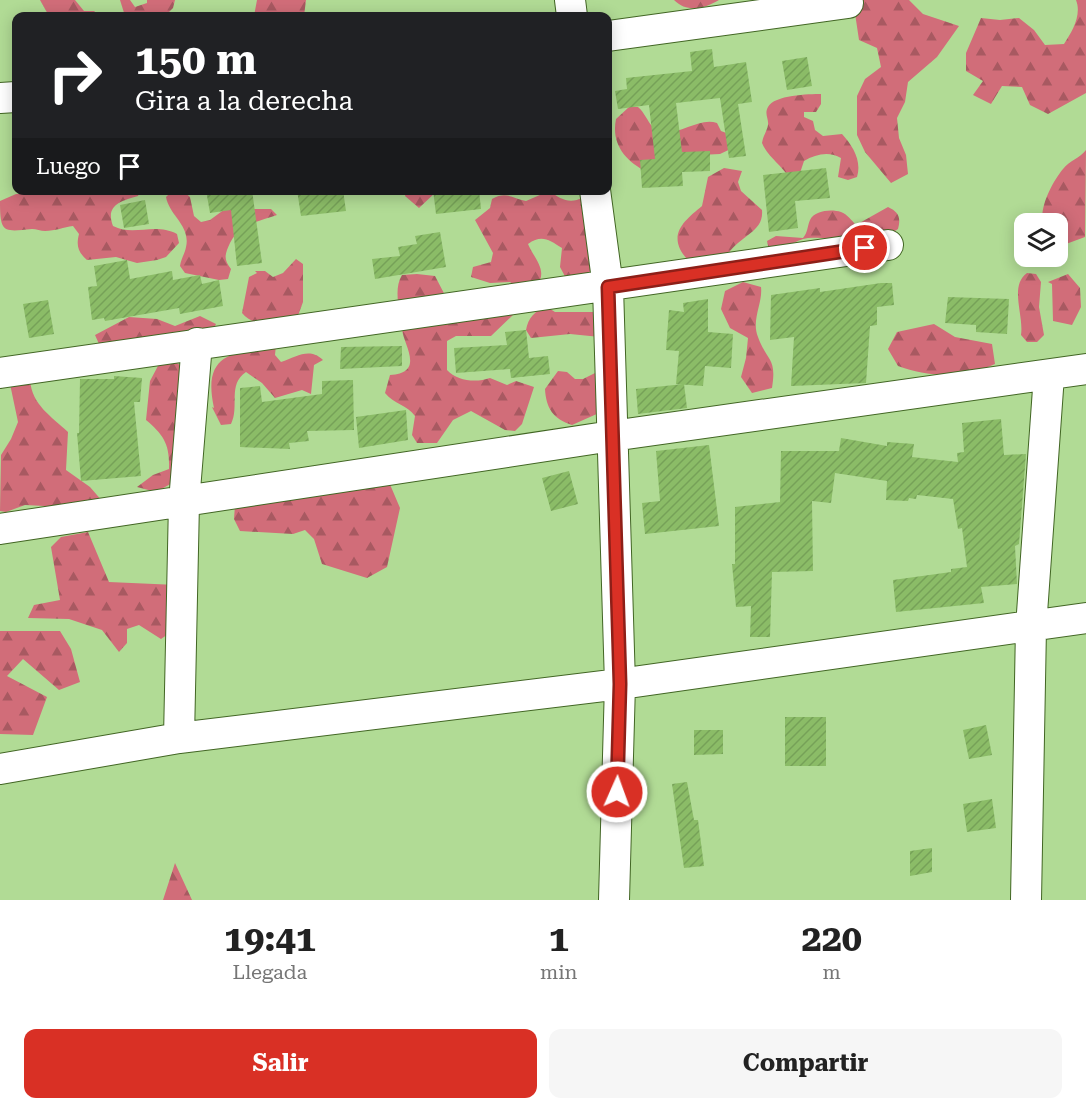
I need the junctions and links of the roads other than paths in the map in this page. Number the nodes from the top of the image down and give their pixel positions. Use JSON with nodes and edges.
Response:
{"nodes":[{"id":1,"x":848,"y":3,"type":"dead end"},
{"id":2,"x":612,"y":35,"type":"edge"},
{"id":3,"x":596,"y":195,"type":"edge"},
{"id":4,"x":888,"y":245,"type":"dead end"},
{"id":5,"x":608,"y":287,"type":"junction"},
{"id":6,"x":197,"y":343,"type":"junction"},
{"id":7,"x":1086,"y":369,"type":"edge"},
{"id":8,"x":0,"y":373,"type":"edge"},
{"id":9,"x":1049,"y":375,"type":"junction"},
{"id":10,"x":612,"y":436,"type":"junction"},
{"id":11,"x":184,"y":502,"type":"junction"},
{"id":12,"x":0,"y":529,"type":"edge"},
{"id":13,"x":1086,"y":618,"type":"edge"},
{"id":14,"x":1031,"y":627,"type":"junction"},
{"id":15,"x":620,"y":684,"type":"junction"},
{"id":16,"x":178,"y":738,"type":"junction"},
{"id":17,"x":0,"y":769,"type":"edge"},
{"id":18,"x":614,"y":900,"type":"edge"},
{"id":19,"x":1026,"y":900,"type":"edge"}],
"edges":[{"from":1,"to":2,"type":"street"},
{"from":3,"to":5,"type":"street"},
{"from":4,"to":5,"type":"street"},
{"from":5,"to":6,"type":"street"},
{"from":5,"to":10,"type":"street"},
{"from":6,"to":8,"type":"street"},
{"from":6,"to":11,"type":"street"},
{"from":7,"to":9,"type":"street"},
{"from":9,"to":10,"type":"street"},
{"from":9,"to":14,"type":"street"},
{"from":10,"to":11,"type":"street"},
{"from":10,"to":15,"type":"street"},
{"from":11,"to":12,"type":"street"},
{"from":11,"to":16,"type":"street"},
{"from":13,"to":14,"type":"street"},
{"from":14,"to":15,"type":"street"},
{"from":14,"to":19,"type":"street"},
{"from":15,"to":16,"type":"street"},
{"from":15,"to":18,"type":"street"},
{"from":16,"to":17,"type":"street"}]}
